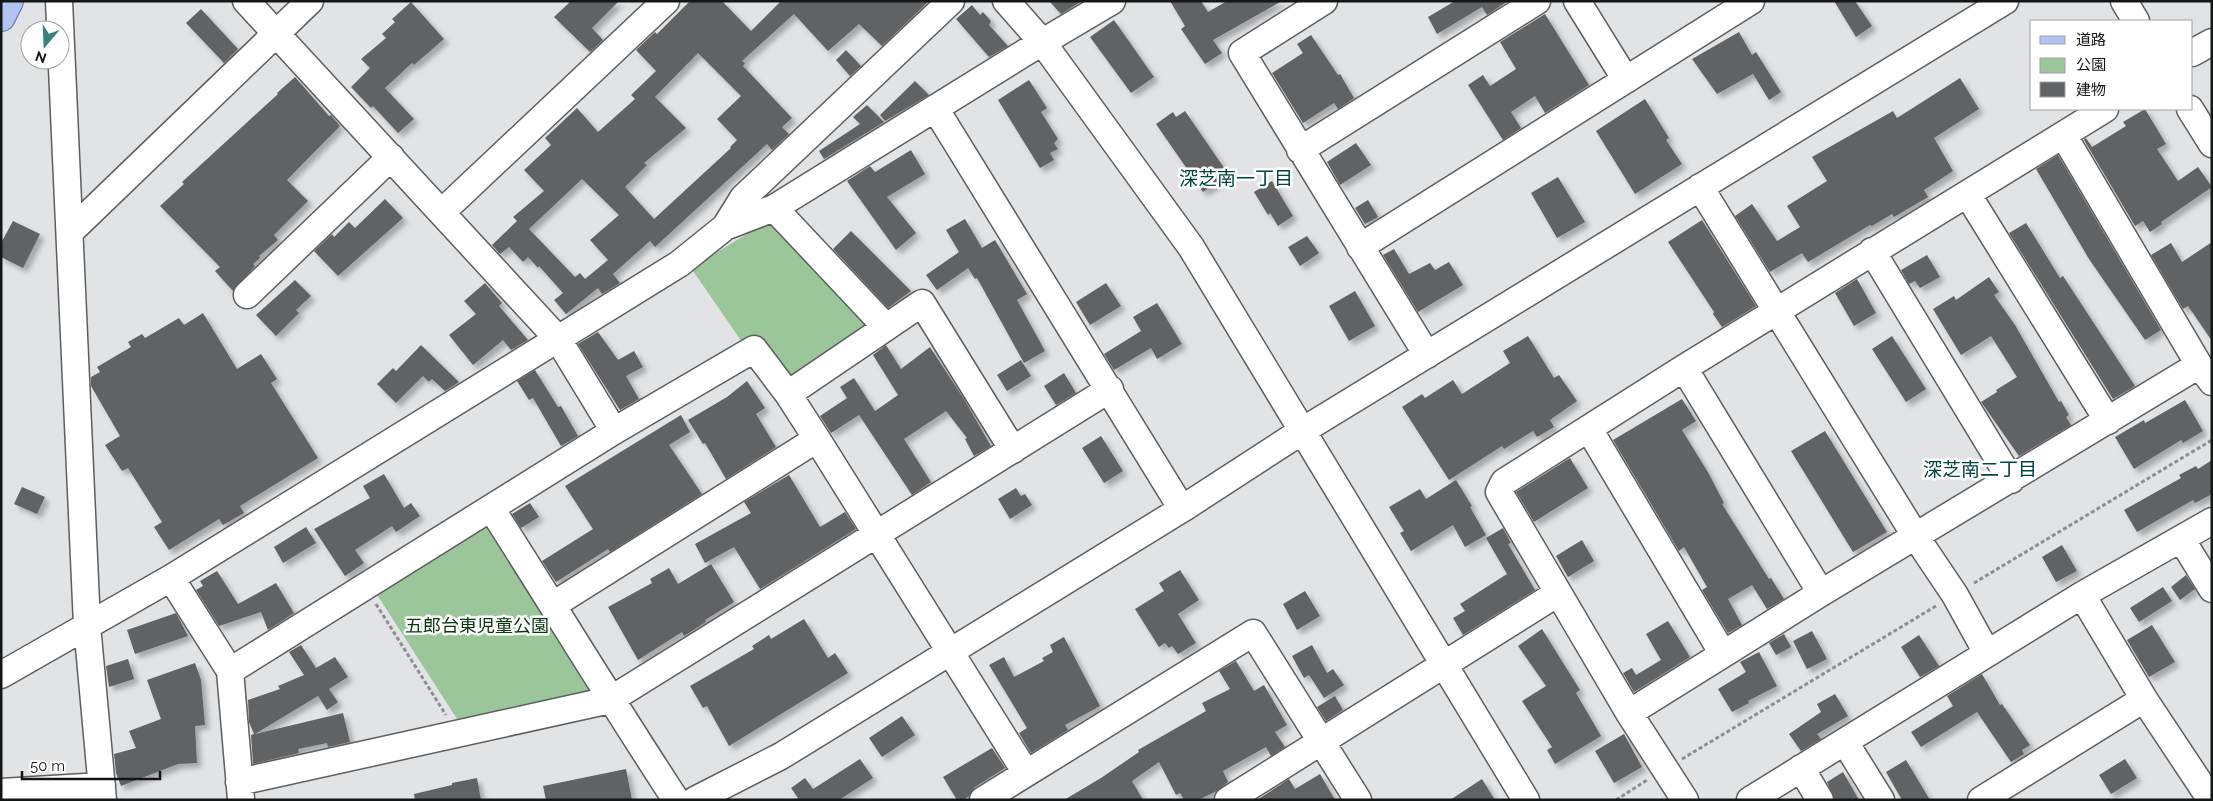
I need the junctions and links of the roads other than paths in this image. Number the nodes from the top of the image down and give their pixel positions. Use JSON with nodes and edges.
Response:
{"nodes":[{"id":1,"x":9,"y":1,"type":"edge"},
{"id":2,"x":59,"y":1,"type":"edge"},
{"id":3,"x":246,"y":1,"type":"edge"},
{"id":4,"x":310,"y":1,"type":"edge"},
{"id":5,"x":666,"y":1,"type":"edge"},
{"id":6,"x":951,"y":1,"type":"edge"},
{"id":7,"x":1006,"y":1,"type":"edge"},
{"id":8,"x":1112,"y":1,"type":"edge"},
{"id":9,"x":1537,"y":1,"type":"edge"},
{"id":10,"x":1577,"y":1,"type":"edge"},
{"id":11,"x":1751,"y":1,"type":"edge"},
{"id":12,"x":2005,"y":1,"type":"edge"},
{"id":13,"x":2124,"y":1,"type":"edge"},
{"id":14,"x":1318,"y":3,"type":"edge"},
{"id":15,"x":1723,"y":9,"type":"edge"},
{"id":16,"x":1,"y":17,"type":"edge"},
{"id":17,"x":2135,"y":20,"type":"edge"},
{"id":18,"x":276,"y":33,"type":"junction"},
{"id":19,"x":2212,"y":42,"type":"edge"},
{"id":20,"x":1043,"y":43,"type":"junction"},
{"id":21,"x":2193,"y":53,"type":"edge"},
{"id":22,"x":1626,"y":80,"type":"junction"},
{"id":23,"x":935,"y":108,"type":"junction"},
{"id":24,"x":2103,"y":110,"type":"edge"},
{"id":25,"x":2191,"y":110,"type":"edge"},
{"id":26,"x":2064,"y":136,"type":"junction"},
{"id":27,"x":2212,"y":144,"type":"edge"},
{"id":28,"x":1300,"y":150,"type":"junction"},
{"id":29,"x":390,"y":157,"type":"junction"},
{"id":30,"x":1700,"y":187,"type":"junction"},
{"id":31,"x":1968,"y":195,"type":"junction"},
{"id":32,"x":774,"y":208,"type":"junction"},
{"id":33,"x":442,"y":212,"type":"junction"},
{"id":34,"x":725,"y":227,"type":"junction"},
{"id":35,"x":70,"y":232,"type":"junction"},
{"id":36,"x":1360,"y":247,"type":"junction"},
{"id":37,"x":1872,"y":251,"type":"junction"},
{"id":38,"x":247,"y":295,"type":"dead end"},
{"id":39,"x":1777,"y":311,"type":"junction"},
{"id":40,"x":886,"y":327,"type":"junction"},
{"id":41,"x":558,"y":339,"type":"junction"},
{"id":42,"x":1427,"y":356,"type":"junction"},
{"id":43,"x":1684,"y":368,"type":"junction"},
{"id":44,"x":2206,"y":374,"type":"edge"},
{"id":45,"x":1110,"y":390,"type":"junction"},
{"id":46,"x":788,"y":394,"type":"junction"},
{"id":47,"x":2108,"y":421,"type":"junction"},
{"id":48,"x":1589,"y":429,"type":"junction"},
{"id":49,"x":614,"y":431,"type":"junction"},
{"id":50,"x":1302,"y":431,"type":"junction"},
{"id":51,"x":817,"y":439,"type":"junction"},
{"id":52,"x":1013,"y":450,"type":"junction"},
{"id":53,"x":2011,"y":480,"type":"junction"},
{"id":54,"x":491,"y":508,"type":"junction"},
{"id":55,"x":1182,"y":510,"type":"junction"},
{"id":56,"x":2212,"y":521,"type":"edge"},
{"id":57,"x":877,"y":534,"type":"junction"},
{"id":58,"x":1916,"y":537,"type":"junction"},
{"id":59,"x":2182,"y":540,"type":"junction"},
{"id":60,"x":171,"y":578,"type":"junction"},
{"id":61,"x":2212,"y":589,"type":"edge"},
{"id":62,"x":1558,"y":593,"type":"junction"},
{"id":63,"x":1821,"y":593,"type":"junction"},
{"id":64,"x":2082,"y":595,"type":"junction"},
{"id":65,"x":553,"y":605,"type":"junction"},
{"id":66,"x":87,"y":625,"type":"junction"},
{"id":67,"x":951,"y":650,"type":"junction"},
{"id":68,"x":1987,"y":653,"type":"junction"},
{"id":69,"x":1723,"y":654,"type":"junction"},
{"id":70,"x":1443,"y":663,"type":"junction"},
{"id":71,"x":230,"y":671,"type":"junction"},
{"id":72,"x":1,"y":675,"type":"edge"},
{"id":73,"x":2144,"y":699,"type":"junction"},
{"id":74,"x":610,"y":700,"type":"junction"},
{"id":75,"x":1629,"y":713,"type":"junction"},
{"id":76,"x":1322,"y":742,"type":"junction"},
{"id":77,"x":1845,"y":742,"type":"junction"},
{"id":78,"x":1801,"y":768,"type":"junction"},
{"id":79,"x":1026,"y":773,"type":"junction"},
{"id":80,"x":240,"y":791,"type":"edge"},
{"id":81,"x":1,"y":792,"type":"edge"},
{"id":82,"x":2212,"y":792,"type":"edge"},
{"id":83,"x":103,"y":793,"type":"edge"},
{"id":84,"x":676,"y":800,"type":"edge"},
{"id":85,"x":695,"y":800,"type":"edge"},
{"id":86,"x":983,"y":800,"type":"edge"},
{"id":87,"x":1228,"y":800,"type":"edge"},
{"id":88,"x":1358,"y":800,"type":"edge"},
{"id":89,"x":1526,"y":800,"type":"edge"},
{"id":90,"x":1685,"y":800,"type":"edge"},
{"id":91,"x":1750,"y":800,"type":"edge"},
{"id":92,"x":1820,"y":800,"type":"edge"},
{"id":93,"x":1881,"y":800,"type":"edge"},
{"id":94,"x":1981,"y":800,"type":"edge"}],
"edges":[{"from":1,"to":16,"type":"main road"},
{"from":2,"to":35,"type":"street"},
{"from":3,"to":18,"type":"street"},
{"from":4,"to":18,"type":"street"},
{"from":5,"to":33,"type":"street"},
{"from":6,"to":34,"type":"street"},
{"from":7,"to":20,"type":"street"},
{"from":8,"to":20,"type":"street"},
{"from":9,"to":28,"type":"street"},
{"from":10,"to":22,"type":"street"},
{"from":11,"to":15,"type":"street"},
{"from":12,"to":30,"type":"street"},
{"from":13,"to":17,"type":"street"},
{"from":14,"to":28,"type":"street"},
{"from":15,"to":22,"type":"street"},
{"from":18,"to":29,"type":"street"},
{"from":18,"to":35,"type":"street"},
{"from":19,"to":21,"type":"street"},
{"from":20,"to":23,"type":"street"},
{"from":20,"to":50,"type":"street"},
{"from":22,"to":36,"type":"street"},
{"from":23,"to":32,"type":"street"},
{"from":23,"to":45,"type":"street"},
{"from":24,"to":26,"type":"street"},
{"from":25,"to":27,"type":"street"},
{"from":26,"to":31,"type":"street"},
{"from":26,"to":44,"type":"street"},
{"from":28,"to":36,"type":"street"},
{"from":29,"to":33,"type":"street"},
{"from":29,"to":38,"type":"street"},
{"from":30,"to":39,"type":"street"},
{"from":30,"to":42,"type":"street"},
{"from":31,"to":37,"type":"street"},
{"from":31,"to":47,"type":"street"},
{"from":32,"to":34,"type":"street"},
{"from":32,"to":40,"type":"street"},
{"from":33,"to":41,"type":"street"},
{"from":34,"to":41,"type":"street"},
{"from":35,"to":66,"type":"street"},
{"from":36,"to":42,"type":"street"},
{"from":37,"to":39,"type":"street"},
{"from":37,"to":53,"type":"street"},
{"from":39,"to":43,"type":"street"},
{"from":39,"to":58,"type":"street"},
{"from":40,"to":46,"type":"street"},
{"from":40,"to":52,"type":"street"},
{"from":41,"to":49,"type":"street"},
{"from":41,"to":60,"type":"street"},
{"from":42,"to":50,"type":"street"},
{"from":43,"to":48,"type":"street"},
{"from":43,"to":63,"type":"street"},
{"from":44,"to":47,"type":"street"},
{"from":45,"to":52,"type":"street"},
{"from":45,"to":55,"type":"street"},
{"from":46,"to":49,"type":"street"},
{"from":46,"to":51,"type":"street"},
{"from":47,"to":53,"type":"street"},
{"from":48,"to":62,"type":"street"},
{"from":48,"to":69,"type":"street"},
{"from":49,"to":54,"type":"street"},
{"from":50,"to":55,"type":"street"},
{"from":50,"to":70,"type":"street"},
{"from":51,"to":57,"type":"street"},
{"from":51,"to":65,"type":"street"},
{"from":52,"to":57,"type":"street"},
{"from":53,"to":58,"type":"street"},
{"from":54,"to":65,"type":"street"},
{"from":54,"to":71,"type":"street"},
{"from":55,"to":67,"type":"street"},
{"from":56,"to":59,"type":"street"},
{"from":57,"to":67,"type":"street"},
{"from":57,"to":74,"type":"street"},
{"from":58,"to":63,"type":"street"},
{"from":58,"to":68,"type":"street"},
{"from":59,"to":61,"type":"street"},
{"from":59,"to":64,"type":"street"},
{"from":60,"to":66,"type":"street"},
{"from":60,"to":71,"type":"street"},
{"from":62,"to":70,"type":"street"},
{"from":62,"to":75,"type":"street"},
{"from":63,"to":69,"type":"street"},
{"from":64,"to":68,"type":"street"},
{"from":64,"to":73,"type":"street"},
{"from":65,"to":74,"type":"street"},
{"from":66,"to":72,"type":"street"},
{"from":66,"to":83,"type":"street"},
{"from":67,"to":79,"type":"street"},
{"from":67,"to":85,"type":"street"},
{"from":68,"to":77,"type":"street"},
{"from":69,"to":75,"type":"street"},
{"from":70,"to":76,"type":"street"},
{"from":70,"to":89,"type":"street"},
{"from":71,"to":80,"type":"street"},
{"from":73,"to":82,"type":"street"},
{"from":73,"to":94,"type":"street"},
{"from":74,"to":80,"type":"street"},
{"from":74,"to":84,"type":"street"},
{"from":75,"to":90,"type":"street"},
{"from":76,"to":79,"type":"street"},
{"from":76,"to":87,"type":"street"},
{"from":76,"to":88,"type":"street"},
{"from":77,"to":78,"type":"street"},
{"from":77,"to":93,"type":"street"},
{"from":78,"to":91,"type":"street"},
{"from":78,"to":92,"type":"street"},
{"from":79,"to":86,"type":"street"},
{"from":81,"to":83,"type":"street"}]}
